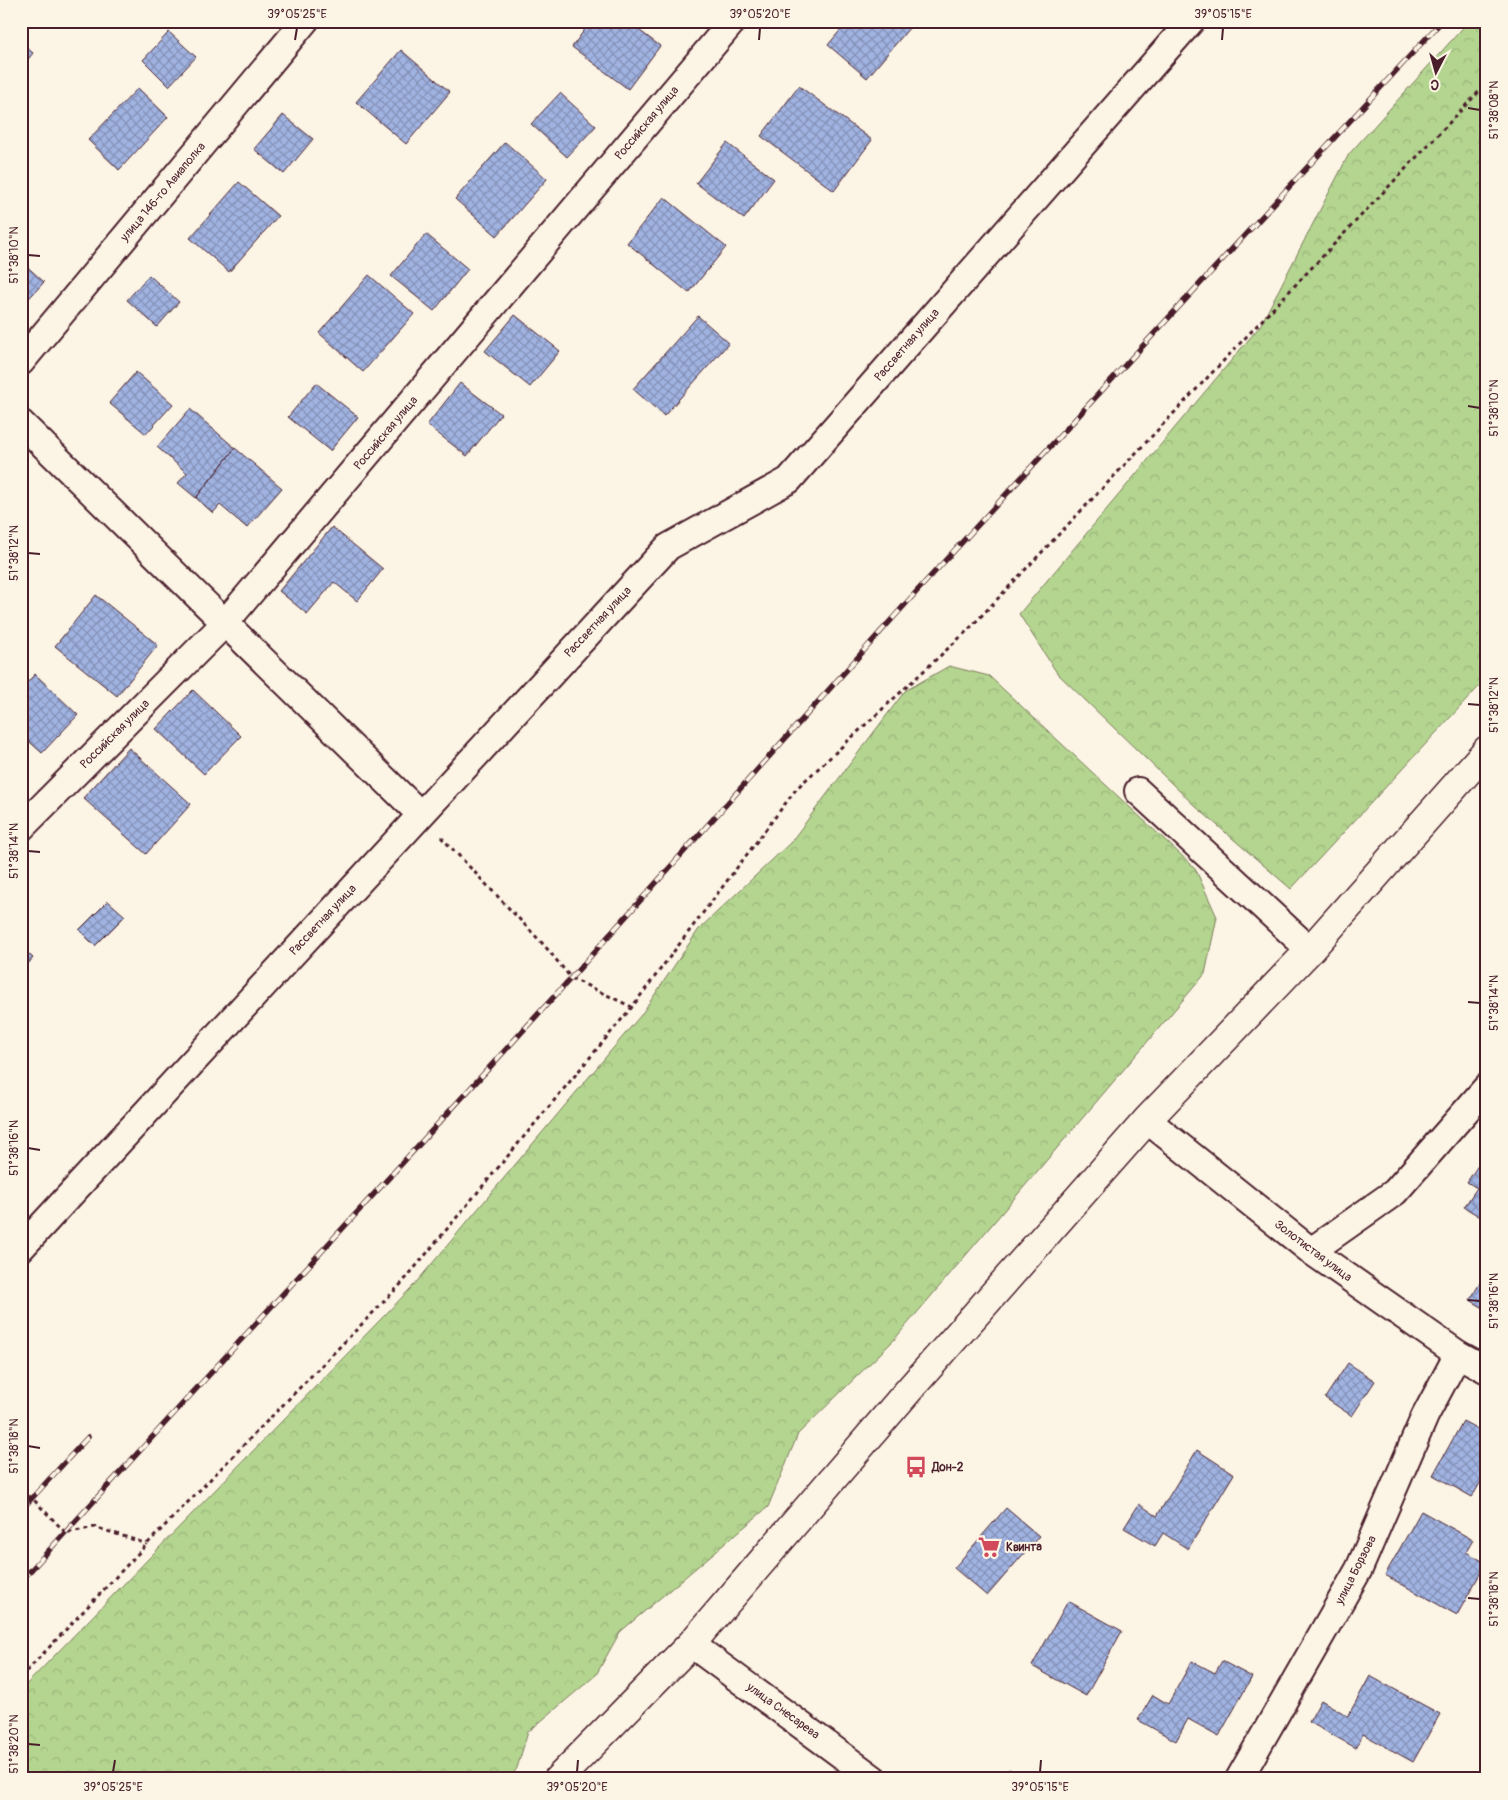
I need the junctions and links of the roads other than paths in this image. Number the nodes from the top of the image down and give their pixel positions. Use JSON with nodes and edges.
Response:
{"nodes":[{"id":1,"x":305,"y":21,"type":"edge"},
{"id":2,"x":733,"y":21,"type":"edge"},
{"id":3,"x":1191,"y":21,"type":"edge"},
{"id":4,"x":21,"y":362,"type":"edge"},
{"id":5,"x":21,"y":423,"type":"edge"},
{"id":6,"x":224,"y":624,"type":"junction"},
{"id":7,"x":1487,"y":750,"type":"edge"},
{"id":8,"x":1138,"y":791,"type":"dead end"},
{"id":9,"x":420,"y":814,"type":"junction"},
{"id":10,"x":21,"y":828,"type":"edge"},
{"id":11,"x":1310,"y":950,"type":"junction"},
{"id":12,"x":1487,"y":1087,"type":"edge"},
{"id":13,"x":1147,"y":1120,"type":"junction"},
{"id":14,"x":21,"y":1248,"type":"edge"},
{"id":15,"x":1311,"y":1251,"type":"junction"},
{"id":16,"x":1458,"y":1354,"type":"junction"},
{"id":17,"x":1487,"y":1370,"type":"edge"},
{"id":18,"x":691,"y":1644,"type":"junction"},
{"id":19,"x":568,"y":1775,"type":"edge"},
{"id":20,"x":874,"y":1779,"type":"edge"},
{"id":21,"x":1239,"y":1779,"type":"edge"}],
"edges":[{"from":1,"to":4,"type":"street","name":"улица 146-го Авиаполка"},
{"from":2,"to":6,"type":"street","name":"Российская улица"},
{"from":3,"to":9,"type":"street","name":"Рассветная улица"},
{"from":5,"to":6,"type":"street"},
{"from":6,"to":9,"type":"street"},
{"from":6,"to":10,"type":"street","name":"Российская улица"},
{"from":7,"to":11,"type":"street"},
{"from":8,"to":11,"type":"street"},
{"from":9,"to":14,"type":"street","name":"Рассветная улица"},
{"from":11,"to":13,"type":"street"},
{"from":12,"to":15,"type":"street"},
{"from":13,"to":15,"type":"street","name":"Золотистая улица"},
{"from":13,"to":18,"type":"street"},
{"from":15,"to":16,"type":"street","name":"Золотистая улица"},
{"from":16,"to":17,"type":"street","name":"Золотистая улица"},
{"from":16,"to":21,"type":"street","name":"улица Борзова"},
{"from":18,"to":19,"type":"street"},
{"from":18,"to":20,"type":"street","name":"улица Снесарева"}]}
